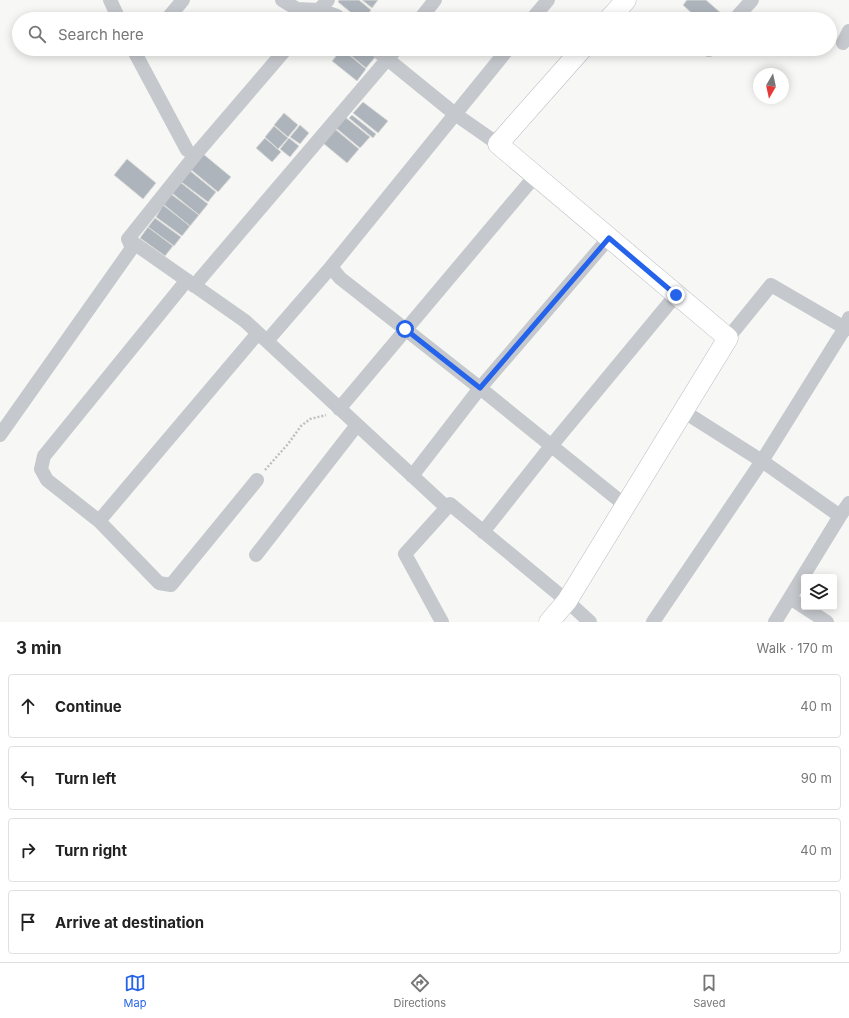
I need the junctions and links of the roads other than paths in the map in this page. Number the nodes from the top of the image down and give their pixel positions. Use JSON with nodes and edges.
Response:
{"nodes":[{"id":1,"x":110,"y":0,"type":"edge"},
{"id":2,"x":183,"y":0,"type":"edge"},
{"id":3,"x":282,"y":0,"type":"edge"},
{"id":4,"x":435,"y":0,"type":"edge"},
{"id":5,"x":626,"y":0,"type":"edge"},
{"id":6,"x":752,"y":0,"type":"edge"},
{"id":7,"x":546,"y":1,"type":"edge"},
{"id":8,"x":320,"y":10,"type":"edge"},
{"id":9,"x":116,"y":12,"type":"edge"},
{"id":10,"x":173,"y":12,"type":"edge"},
{"id":11,"x":426,"y":12,"type":"edge"},
{"id":12,"x":537,"y":12,"type":"edge"},
{"id":13,"x":615,"y":12,"type":"edge"},
{"id":14,"x":742,"y":12,"type":"edge"},
{"id":15,"x":139,"y":56,"type":"edge"},
{"id":16,"x":280,"y":56,"type":"edge"},
{"id":17,"x":390,"y":56,"type":"edge"},
{"id":18,"x":394,"y":56,"type":"edge"},
{"id":19,"x":502,"y":56,"type":"edge"},
{"id":20,"x":576,"y":56,"type":"edge"},
{"id":21,"x":455,"y":114,"type":"junction"},
{"id":22,"x":498,"y":144,"type":"junction"},
{"id":23,"x":187,"y":150,"type":"dead end"},
{"id":24,"x":535,"y":176,"type":"junction"},
{"id":25,"x":609,"y":238,"type":"junction"},
{"id":26,"x":128,"y":239,"type":"junction"},
{"id":27,"x":331,"y":267,"type":"junction"},
{"id":28,"x":190,"y":283,"type":"junction"},
{"id":29,"x":676,"y":295,"type":"junction"},
{"id":30,"x":848,"y":325,"type":"edge"},
{"id":31,"x":405,"y":329,"type":"junction"},
{"id":32,"x":262,"y":337,"type":"junction"},
{"id":33,"x":728,"y":338,"type":"junction"},
{"id":34,"x":480,"y":388,"type":"junction"},
{"id":35,"x":339,"y":408,"type":"junction"},
{"id":36,"x":683,"y":411,"type":"junction"},
{"id":37,"x":357,"y":425,"type":"junction"},
{"id":38,"x":0,"y":435,"type":"edge"},
{"id":39,"x":551,"y":446,"type":"junction"},
{"id":40,"x":762,"y":460,"type":"junction"},
{"id":41,"x":412,"y":476,"type":"junction"},
{"id":42,"x":257,"y":480,"type":"road end"},
{"id":43,"x":849,"y":503,"type":"edge"},
{"id":44,"x":626,"y":506,"type":"junction"},
{"id":45,"x":447,"y":508,"type":"junction"},
{"id":46,"x":840,"y":516,"type":"junction"},
{"id":47,"x":99,"y":521,"type":"junction"},
{"id":48,"x":483,"y":532,"type":"junction"},
{"id":49,"x":256,"y":555,"type":"dead end"},
{"id":50,"x":790,"y":598,"type":"junction"},
{"id":51,"x":567,"y":601,"type":"junction"},
{"id":52,"x":442,"y":622,"type":"edge"},
{"id":53,"x":549,"y":622,"type":"edge"},
{"id":54,"x":590,"y":622,"type":"edge"},
{"id":55,"x":653,"y":622,"type":"edge"},
{"id":56,"x":775,"y":622,"type":"edge"},
{"id":57,"x":827,"y":622,"type":"edge"}],
"edges":[{"from":1,"to":9,"type":"street"},
{"from":2,"to":10,"type":"street"},
{"from":3,"to":8,"type":"street"},
{"from":4,"to":11,"type":"street"},
{"from":5,"to":13,"type":"street"},
{"from":6,"to":14,"type":"street"},
{"from":7,"to":12,"type":"street"},
{"from":15,"to":23,"type":"street"},
{"from":16,"to":26,"type":"street"},
{"from":17,"to":28,"type":"street"},
{"from":18,"to":21,"type":"street"},
{"from":19,"to":21,"type":"street"},
{"from":20,"to":22,"type":"street"},
{"from":21,"to":22,"type":"street"},
{"from":21,"to":27,"type":"street"},
{"from":22,"to":24,"type":"street"},
{"from":24,"to":25,"type":"street"},
{"from":24,"to":31,"type":"street"},
{"from":25,"to":29,"type":"street"},
{"from":25,"to":34,"type":"street"},
{"from":26,"to":28,"type":"street"},
{"from":26,"to":38,"type":"street"},
{"from":27,"to":31,"type":"street"},
{"from":27,"to":32,"type":"street"},
{"from":28,"to":32,"type":"street"},
{"from":28,"to":47,"type":"street"},
{"from":29,"to":33,"type":"street"},
{"from":29,"to":39,"type":"street"},
{"from":30,"to":33,"type":"street"},
{"from":30,"to":40,"type":"street"},
{"from":31,"to":34,"type":"street"},
{"from":31,"to":35,"type":"street"},
{"from":32,"to":35,"type":"street"},
{"from":32,"to":47,"type":"street"},
{"from":33,"to":36,"type":"street"},
{"from":34,"to":39,"type":"street"},
{"from":34,"to":41,"type":"street"},
{"from":35,"to":37,"type":"street"},
{"from":36,"to":40,"type":"street"},
{"from":36,"to":44,"type":"street"},
{"from":37,"to":41,"type":"street"},
{"from":37,"to":49,"type":"street"},
{"from":39,"to":44,"type":"street"},
{"from":39,"to":48,"type":"street"},
{"from":40,"to":46,"type":"street"},
{"from":40,"to":55,"type":"street"},
{"from":41,"to":45,"type":"street"},
{"from":42,"to":47,"type":"street"},
{"from":43,"to":46,"type":"street"},
{"from":44,"to":51,"type":"street"},
{"from":45,"to":48,"type":"street"},
{"from":45,"to":52,"type":"street"},
{"from":46,"to":50,"type":"street"},
{"from":48,"to":51,"type":"street"},
{"from":50,"to":56,"type":"street"},
{"from":50,"to":57,"type":"street"},
{"from":51,"to":53,"type":"street"},
{"from":51,"to":54,"type":"street"}]}
